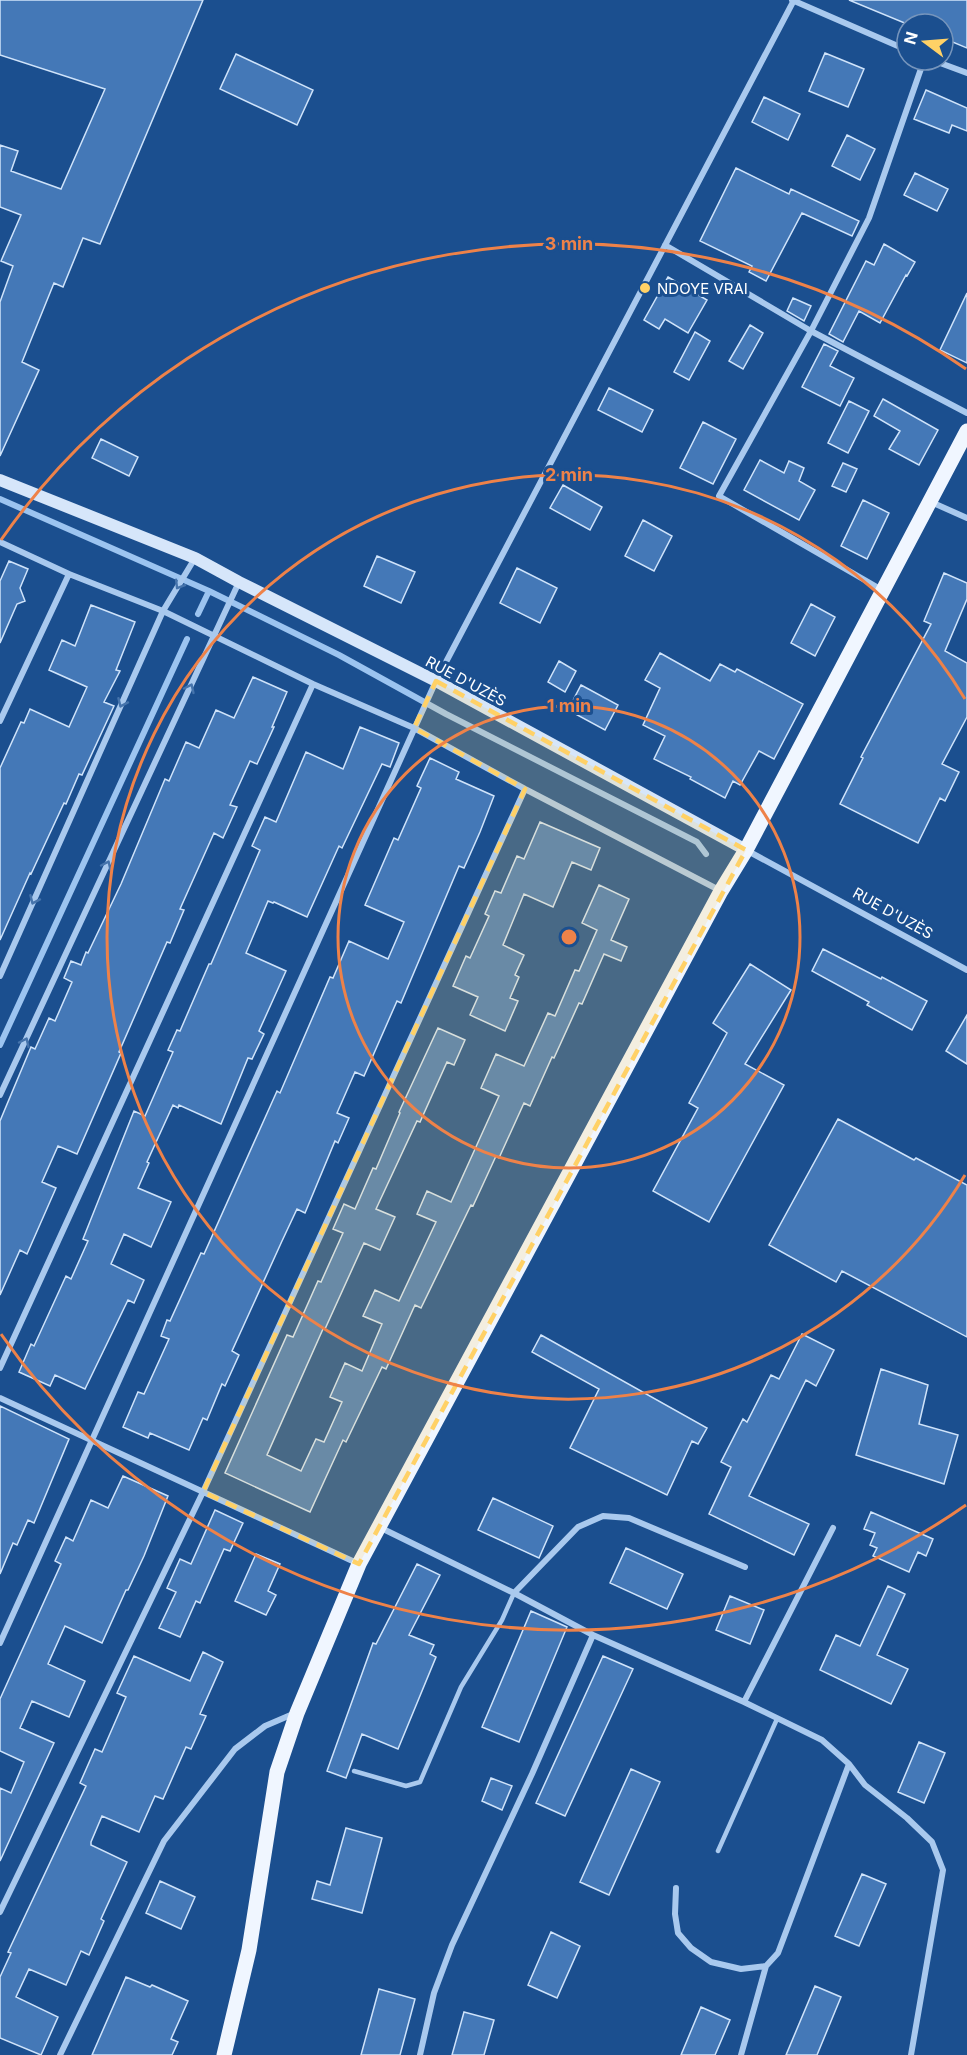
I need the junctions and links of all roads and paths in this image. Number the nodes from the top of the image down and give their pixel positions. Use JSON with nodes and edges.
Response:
{"nodes":[{"id":1,"x":793,"y":0,"type":"edge"},
{"id":2,"x":895,"y":45,"type":"edge"},
{"id":3,"x":920,"y":72,"type":"edge"},
{"id":4,"x":664,"y":245,"type":"junction"},
{"id":5,"x":811,"y":331,"type":"junction"},
{"id":6,"x":967,"y":413,"type":"edge"},
{"id":7,"x":967,"y":431,"type":"edge"},
{"id":8,"x":0,"y":480,"type":"edge"},
{"id":9,"x":931,"y":502,"type":"junction"},
{"id":10,"x":967,"y":518,"type":"edge"},
{"id":11,"x":0,"y":542,"type":"edge"},
{"id":12,"x":195,"y":558,"type":"junction"},
{"id":13,"x":69,"y":574,"type":"junction"},
{"id":14,"x":239,"y":582,"type":"junction"},
{"id":15,"x":883,"y":590,"type":"junction"},
{"id":16,"x":163,"y":611,"type":"junction"},
{"id":17,"x":215,"y":635,"type":"junction"},
{"id":18,"x":436,"y":681,"type":"junction"},
{"id":19,"x":313,"y":684,"type":"junction"},
{"id":20,"x":0,"y":721,"type":"edge"},
{"id":21,"x":414,"y":728,"type":"junction"},
{"id":22,"x":525,"y":789,"type":"junction"},
{"id":23,"x":746,"y":850,"type":"junction"},
{"id":24,"x":721,"y":891,"type":"junction"},
{"id":25,"x":967,"y":970,"type":"edge"},
{"id":26,"x":0,"y":976,"type":"edge"},
{"id":27,"x":0,"y":1095,"type":"edge"},
{"id":28,"x":0,"y":1368,"type":"edge"},
{"id":29,"x":0,"y":1398,"type":"edge"},
{"id":30,"x":93,"y":1441,"type":"junction"},
{"id":31,"x":203,"y":1492,"type":"junction"},
{"id":32,"x":378,"y":1527,"type":"junction"},
{"id":33,"x":833,"y":1528,"type":"dead end"},
{"id":34,"x":359,"y":1564,"type":"junction"},
{"id":35,"x":745,"y":1567,"type":"dead end"},
{"id":36,"x":514,"y":1593,"type":"junction"},
{"id":37,"x":593,"y":1635,"type":"junction"},
{"id":38,"x":0,"y":1642,"type":"edge"},
{"id":39,"x":744,"y":1702,"type":"junction"},
{"id":40,"x":297,"y":1713,"type":"junction"},
{"id":41,"x":777,"y":1719,"type":"junction"},
{"id":42,"x":849,"y":1764,"type":"junction"},
{"id":43,"x":354,"y":1771,"type":"dead end"},
{"id":44,"x":718,"y":1851,"type":"dead end"},
{"id":45,"x":676,"y":1888,"type":"dead end"},
{"id":46,"x":0,"y":1912,"type":"edge"},
{"id":47,"x":766,"y":1966,"type":"junction"},
{"id":48,"x":60,"y":2055,"type":"edge"},
{"id":49,"x":224,"y":2055,"type":"edge"},
{"id":50,"x":420,"y":2055,"type":"edge"},
{"id":51,"x":741,"y":2055,"type":"edge"},
{"id":52,"x":911,"y":2055,"type":"edge"}],
"edges":[{"from":1,"to":2,"type":"street"},
{"from":1,"to":4,"type":"street"},
{"from":3,"to":5,"type":"street"},
{"from":4,"to":5,"type":"street"},
{"from":4,"to":18,"type":"street"},
{"from":5,"to":6,"type":"street"},
{"from":5,"to":15,"type":"street"},
{"from":7,"to":9,"type":"main road"},
{"from":8,"to":12,"type":"street","name":"RUE D'UZÈS"},
{"from":9,"to":10,"type":"street"},
{"from":9,"to":15,"type":"main road"},
{"from":11,"to":13,"type":"street"},
{"from":12,"to":14,"type":"street","name":"RUE D'UZÈS"},
{"from":12,"to":16,"type":"street","one_way":true},
{"from":13,"to":16,"type":"street"},
{"from":13,"to":20,"type":"street"},
{"from":14,"to":17,"type":"street"},
{"from":14,"to":18,"type":"street","name":"RUE D'UZÈS"},
{"from":15,"to":23,"type":"main road"},
{"from":16,"to":17,"type":"street"},
{"from":16,"to":26,"type":"street","one_way":true},
{"from":17,"to":19,"type":"street"},
{"from":27,"to":17,"type":"street","one_way":true},
{"from":18,"to":21,"type":"street"},
{"from":18,"to":23,"type":"street","name":"RUE D'UZÈS"},
{"from":19,"to":21,"type":"street"},
{"from":19,"to":28,"type":"street"},
{"from":21,"to":22,"type":"street"},
{"from":21,"to":30,"type":"street"},
{"from":22,"to":24,"type":"street"},
{"from":22,"to":31,"type":"street"},
{"from":23,"to":24,"type":"main road"},
{"from":23,"to":25,"type":"street","name":"RUE D'UZÈS"},
{"from":24,"to":32,"type":"main road"},
{"from":29,"to":30,"type":"street"},
{"from":30,"to":31,"type":"street"},
{"from":30,"to":38,"type":"street"},
{"from":31,"to":34,"type":"street"},
{"from":31,"to":46,"type":"street"},
{"from":32,"to":34,"type":"main road"},
{"from":32,"to":36,"type":"street"},
{"from":33,"to":39,"type":"street"},
{"from":34,"to":40,"type":"main road"},
{"from":35,"to":36,"type":"street"},
{"from":36,"to":37,"type":"street"},
{"from":36,"to":43,"type":"lane"},
{"from":37,"to":39,"type":"street"},
{"from":37,"to":50,"type":"street"},
{"from":39,"to":41,"type":"street"},
{"from":40,"to":48,"type":"street"},
{"from":40,"to":49,"type":"main road"},
{"from":41,"to":42,"type":"street"},
{"from":41,"to":44,"type":"lane"},
{"from":42,"to":47,"type":"street"},
{"from":42,"to":52,"type":"street"},
{"from":45,"to":47,"type":"street"},
{"from":47,"to":51,"type":"street"}]}
